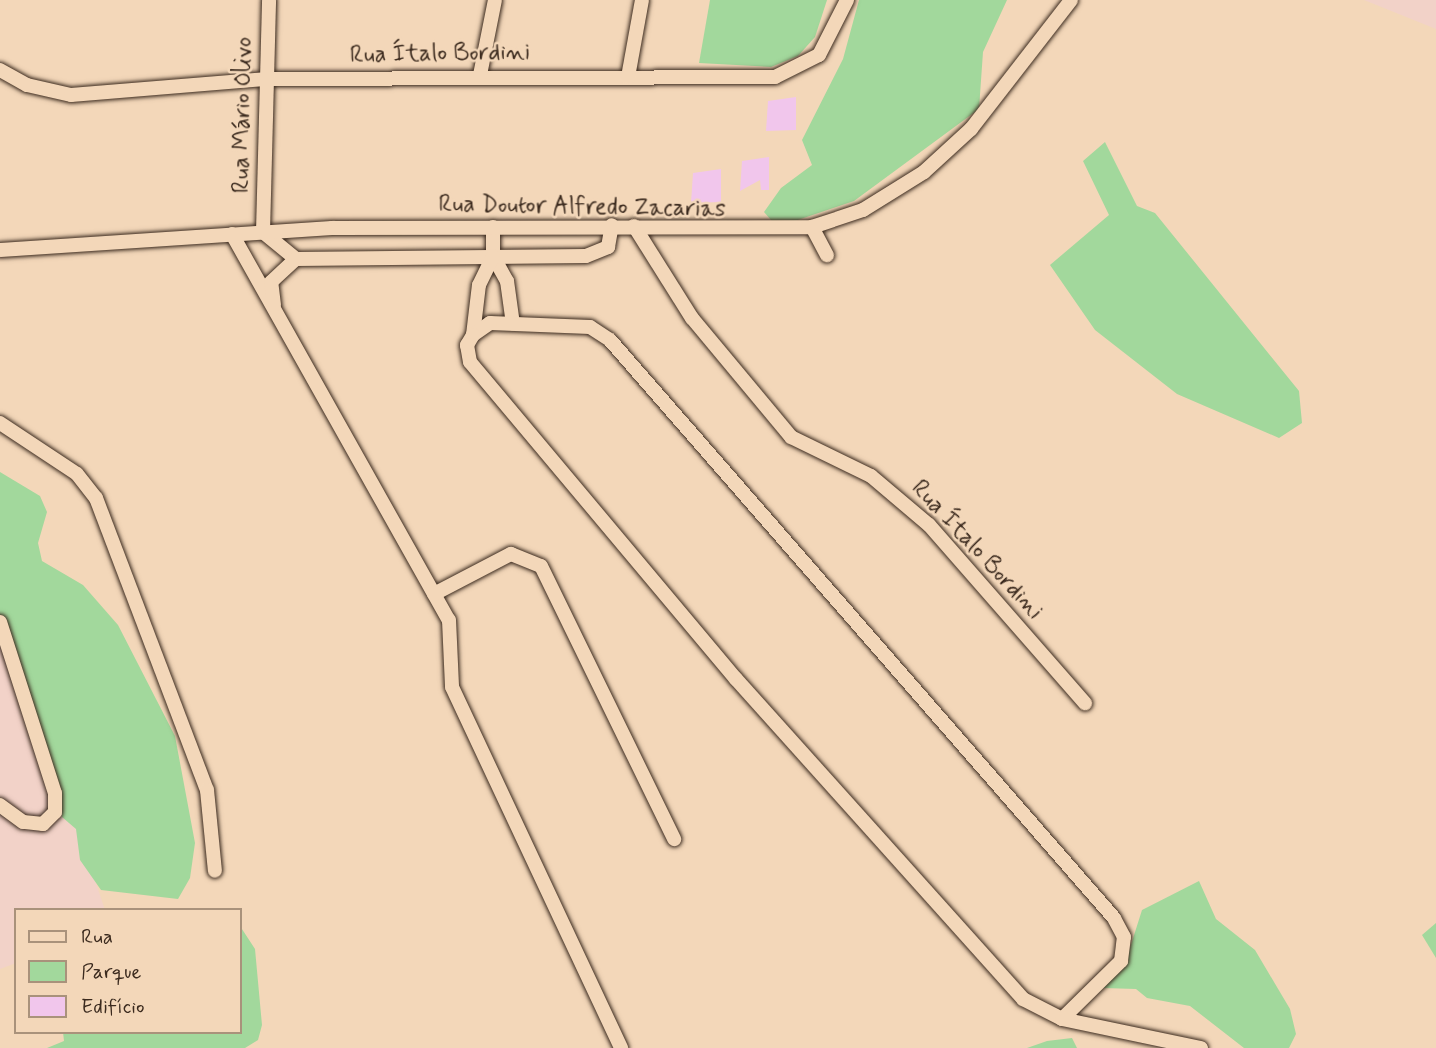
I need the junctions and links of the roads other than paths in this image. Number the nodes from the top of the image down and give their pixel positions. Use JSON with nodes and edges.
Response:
{"nodes":[{"id":1,"x":270,"y":0,"type":"edge"},
{"id":2,"x":495,"y":0,"type":"edge"},
{"id":3,"x":642,"y":0,"type":"edge"},
{"id":4,"x":847,"y":0,"type":"edge"},
{"id":5,"x":1071,"y":0,"type":"edge"},
{"id":6,"x":0,"y":70,"type":"edge"},
{"id":7,"x":480,"y":75,"type":"junction"},
{"id":8,"x":628,"y":77,"type":"junction"},
{"id":9,"x":264,"y":79,"type":"junction"},
{"id":10,"x":612,"y":225,"type":"junction"},
{"id":11,"x":634,"y":226,"type":"junction"},
{"id":12,"x":493,"y":227,"type":"junction"},
{"id":13,"x":812,"y":227,"type":"junction"},
{"id":14,"x":263,"y":232,"type":"junction"},
{"id":15,"x":232,"y":234,"type":"junction"},
{"id":16,"x":0,"y":250,"type":"edge"},
{"id":17,"x":827,"y":255,"type":"dead end"},
{"id":18,"x":494,"y":256,"type":"junction"},
{"id":19,"x":296,"y":259,"type":"junction"},
{"id":20,"x":275,"y":311,"type":"junction"},
{"id":21,"x":513,"y":324,"type":"junction"},
{"id":22,"x":473,"y":334,"type":"junction"},
{"id":23,"x":0,"y":423,"type":"edge"},
{"id":24,"x":434,"y":594,"type":"junction"},
{"id":25,"x":0,"y":622,"type":"edge"},
{"id":26,"x":1086,"y":703,"type":"dead end"},
{"id":27,"x":0,"y":805,"type":"edge"},
{"id":28,"x":674,"y":839,"type":"dead end"},
{"id":29,"x":215,"y":871,"type":"dead end"},
{"id":30,"x":1062,"y":1019,"type":"junction"},
{"id":31,"x":621,"y":1048,"type":"edge"},
{"id":32,"x":1201,"y":1048,"type":"edge"}],
"edges":[{"from":1,"to":9,"type":"street","name":"Rua Mário Olivo"},
{"from":2,"to":7,"type":"street"},
{"from":3,"to":8,"type":"street"},
{"from":4,"to":8,"type":"street","name":"Rua Ítalo Bordini"},
{"from":5,"to":13,"type":"street","name":"Rua Doutor Alfredo Zacarias"},
{"from":6,"to":9,"type":"street","name":"Rua Ítalo Bordini"},
{"from":7,"to":8,"type":"street","name":"Rua Ítalo Bordini"},
{"from":7,"to":9,"type":"street","name":"Rua Ítalo Bordini"},
{"from":9,"to":14,"type":"street","name":"Rua Mário Olivo"},
{"from":10,"to":11,"type":"street","name":"Rua Doutor Alfredo Zacarias"},
{"from":10,"to":12,"type":"street","name":"Rua Doutor Alfredo Zacarias"},
{"from":10,"to":18,"type":"street"},
{"from":11,"to":13,"type":"street","name":"Rua Doutor Alfredo Zacarias"},
{"from":11,"to":26,"type":"street","name":"Rua Ítalo Bordini"},
{"from":12,"to":14,"type":"street","name":"Rua Doutor Alfredo Zacarias"},
{"from":12,"to":18,"type":"street"},
{"from":13,"to":17,"type":"street"},
{"from":14,"to":15,"type":"street","name":"Rua Doutor Alfredo Zacarias"},
{"from":14,"to":19,"type":"street"},
{"from":15,"to":16,"type":"street","name":"Rua Doutor Alfredo Zacarias"},
{"from":15,"to":20,"type":"street"},
{"from":18,"to":19,"type":"street"},
{"from":18,"to":21,"type":"street"},
{"from":18,"to":22,"type":"street"},
{"from":19,"to":20,"type":"street"},
{"from":20,"to":24,"type":"street"},
{"from":21,"to":22,"type":"street"},
{"from":21,"to":30,"type":"street"},
{"from":22,"to":30,"type":"street"},
{"from":23,"to":29,"type":"street"},
{"from":24,"to":28,"type":"street"},
{"from":24,"to":31,"type":"street"},
{"from":25,"to":27,"type":"street"},
{"from":30,"to":32,"type":"street"}]}
